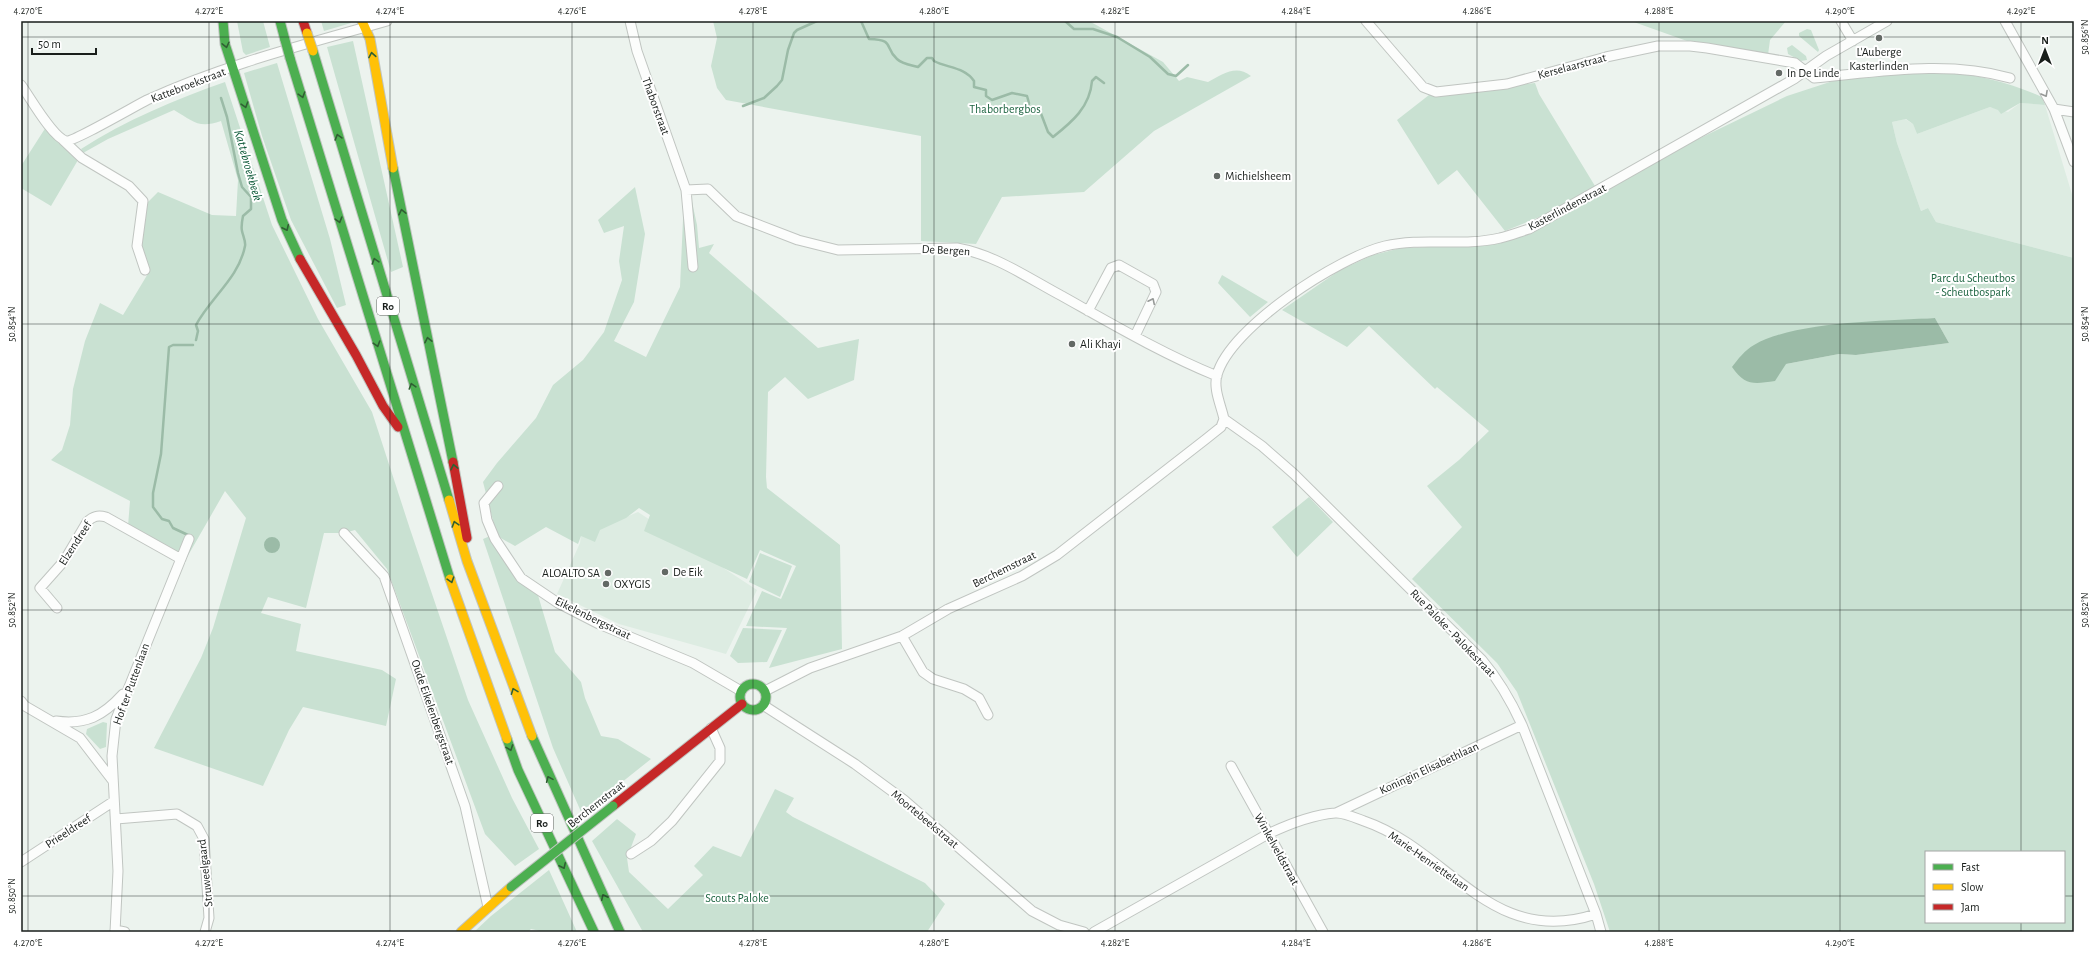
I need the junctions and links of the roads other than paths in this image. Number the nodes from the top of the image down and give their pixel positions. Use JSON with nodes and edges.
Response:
{"nodes":[{"id":1,"x":223,"y":21,"type":"edge"},
{"id":2,"x":280,"y":21,"type":"edge"},
{"id":3,"x":303,"y":21,"type":"edge"},
{"id":4,"x":387,"y":21,"type":"edge"},
{"id":5,"x":630,"y":21,"type":"edge"},
{"id":6,"x":1366,"y":21,"type":"edge"},
{"id":7,"x":1841,"y":21,"type":"edge"},
{"id":8,"x":1887,"y":21,"type":"edge"},
{"id":9,"x":2005,"y":21,"type":"edge"},
{"id":10,"x":364,"y":24,"type":"edge"},
{"id":11,"x":1853,"y":41,"type":"junction"},
{"id":12,"x":233,"y":68,"type":"junction"},
{"id":13,"x":1806,"y":70,"type":"junction"},
{"id":14,"x":2010,"y":78,"type":"dead end"},
{"id":15,"x":21,"y":85,"type":"edge"},
{"id":16,"x":2054,"y":109,"type":"junction"},
{"id":17,"x":2074,"y":112,"type":"edge"},
{"id":18,"x":62,"y":139,"type":"junction"},
{"id":19,"x":2074,"y":162,"type":"edge"},
{"id":20,"x":686,"y":190,"type":"junction"},
{"id":21,"x":693,"y":267,"type":"dead end"},
{"id":22,"x":145,"y":270,"type":"dead end"},
{"id":23,"x":1088,"y":311,"type":"junction"},
{"id":24,"x":1135,"y":336,"type":"junction"},
{"id":25,"x":1217,"y":376,"type":"junction"},
{"id":26,"x":1224,"y":419,"type":"junction"},
{"id":27,"x":405,"y":436,"type":"junction"},
{"id":28,"x":498,"y":486,"type":"dead end"},
{"id":29,"x":344,"y":533,"type":"dead end"},
{"id":30,"x":189,"y":539,"type":"dead end"},
{"id":31,"x":181,"y":560,"type":"junction"},
{"id":32,"x":467,"y":561,"type":"junction"},
{"id":33,"x":57,"y":608,"type":"dead end"},
{"id":34,"x":902,"y":636,"type":"junction"},
{"id":35,"x":127,"y":689,"type":"junction"},
{"id":36,"x":741,"y":691,"type":"junction"},
{"id":37,"x":765,"y":691,"type":"junction"},
{"id":38,"x":21,"y":701,"type":"edge"},
{"id":39,"x":742,"y":704,"type":"junction"},
{"id":40,"x":763,"y":705,"type":"junction"},
{"id":41,"x":988,"y":715,"type":"dead end"},
{"id":42,"x":52,"y":721,"type":"junction"},
{"id":43,"x":1522,"y":725,"type":"junction"},
{"id":44,"x":711,"y":728,"type":"junction"},
{"id":45,"x":1231,"y":766,"type":"dead end"},
{"id":46,"x":113,"y":781,"type":"junction"},
{"id":47,"x":114,"y":801,"type":"junction"},
{"id":48,"x":1336,"y":813,"type":"junction"},
{"id":49,"x":116,"y":819,"type":"junction"},
{"id":50,"x":1268,"y":834,"type":"junction"},
{"id":51,"x":631,"y":854,"type":"dead end"},
{"id":52,"x":21,"y":862,"type":"edge"},
{"id":53,"x":488,"y":907,"type":"junction"},
{"id":54,"x":1596,"y":914,"type":"junction"},
{"id":55,"x":115,"y":931,"type":"edge"},
{"id":56,"x":125,"y":932,"type":"edge"},
{"id":57,"x":205,"y":932,"type":"edge"},
{"id":58,"x":461,"y":932,"type":"edge"},
{"id":59,"x":594,"y":932,"type":"edge"},
{"id":60,"x":620,"y":932,"type":"edge"},
{"id":61,"x":1084,"y":932,"type":"edge"},
{"id":62,"x":1094,"y":932,"type":"edge"},
{"id":63,"x":1323,"y":932,"type":"edge"},
{"id":64,"x":1601,"y":932,"type":"edge"}],
"edges":[{"from":1,"to":12,"type":"main road","one_way":true},
{"from":2,"to":27,"type":"main road","number":"R0","one_way":true,"bridge":true},
{"from":32,"to":3,"type":"main road","number":"R0","one_way":true,"bridge":true},
{"from":4,"to":10,"type":"street","name":"Kattebroekstraat"},
{"from":5,"to":20,"type":"street","name":"Thaborstraat"},
{"from":6,"to":13,"type":"street","name":"Kerselaarstraat"},
{"from":7,"to":11,"type":"street"},
{"from":8,"to":11,"type":"street","name":"Kasterlindenstraat"},
{"from":9,"to":16,"type":"street","one_way":true},
{"from":10,"to":12,"type":"street","name":"Kattebroekstraat"},
{"from":32,"to":10,"type":"main road","one_way":true},
{"from":11,"to":13,"type":"street","name":"Kasterlindenstraat"},
{"from":12,"to":18,"type":"street","name":"Kattebroekstraat"},
{"from":12,"to":27,"type":"main road","one_way":true},
{"from":13,"to":14,"type":"street","name":"Kerselaarstraat"},
{"from":13,"to":25,"type":"street","name":"Kasterlindenstraat"},
{"from":15,"to":18,"type":"street"},
{"from":16,"to":17,"type":"street"},
{"from":16,"to":19,"type":"street"},
{"from":18,"to":22,"type":"street"},
{"from":20,"to":21,"type":"street"},
{"from":20,"to":23,"type":"street","name":"De Bergen"},
{"from":23,"to":24,"type":"street","name":"De Bergen"},
{"from":24,"to":23,"type":"street","one_way":true},
{"from":24,"to":25,"type":"street","name":"De Bergen"},
{"from":25,"to":26,"type":"street"},
{"from":26,"to":34,"type":"street","name":"Berchemstraat"},
{"from":26,"to":43,"type":"street","name":"Rue Paloke - Palokestraat"},
{"from":27,"to":59,"type":"main road","number":"R0","one_way":true},
{"from":28,"to":36,"type":"street","name":"Eikelenbergstraat"},
{"from":29,"to":53,"type":"street","name":"Oude Eikelenbergstraat"},
{"from":30,"to":31,"type":"street","name":"Hof ter Puttenlaan"},
{"from":31,"to":33,"type":"street","name":"Elzendreef"},
{"from":31,"to":35,"type":"street","name":"Hof ter Puttenlaan"},
{"from":60,"to":32,"type":"main road","number":"R0","one_way":true},
{"from":34,"to":37,"type":"street","name":"Berchemstraat"},
{"from":34,"to":41,"type":"street"},
{"from":35,"to":42,"type":"street"},
{"from":35,"to":46,"type":"street","name":"Hof ter Puttenlaan"},
{"from":36,"to":37,"type":"main road"},
{"from":36,"to":39,"type":"main road"},
{"from":37,"to":40,"type":"main road"},
{"from":38,"to":42,"type":"street"},
{"from":39,"to":40,"type":"main road"},
{"from":39,"to":44,"type":"main road","name":"Berchemstraat"},
{"from":40,"to":61,"type":"street","name":"Moortebeekstraat"},
{"from":42,"to":46,"type":"street"},
{"from":43,"to":48,"type":"street","name":"Koningin Elisabethlaan"},
{"from":43,"to":54,"type":"street","name":"Rue Paloke - Palokestraat"},
{"from":44,"to":51,"type":"street"},
{"from":44,"to":53,"type":"main road","name":"Berchemstraat","bridge":true},
{"from":45,"to":50,"type":"street","name":"Winkelveldstraat"},
{"from":46,"to":47,"type":"street","name":"Hof ter Puttenlaan"},
{"from":47,"to":49,"type":"street","name":"Hof ter Puttenlaan"},
{"from":47,"to":52,"type":"street","name":"Prieeldreef"},
{"from":48,"to":50,"type":"street","name":"Marie-Henriettelaan"},
{"from":48,"to":54,"type":"street","name":"Marie-Henriettelaan"},
{"from":49,"to":55,"type":"street","name":"Hof ter Puttenlaan"},
{"from":49,"to":57,"type":"street","name":"Struweelgaard"},
{"from":50,"to":62,"type":"street","name":"Marie-Henriettelaan"},
{"from":50,"to":63,"type":"street","name":"Winkelveldstraat"},
{"from":53,"to":58,"type":"main road","name":"Berchemstraat"},
{"from":54,"to":64,"type":"street","name":"Rue Paloke - Palokestraat"},
{"from":55,"to":56,"type":"street"}]}
